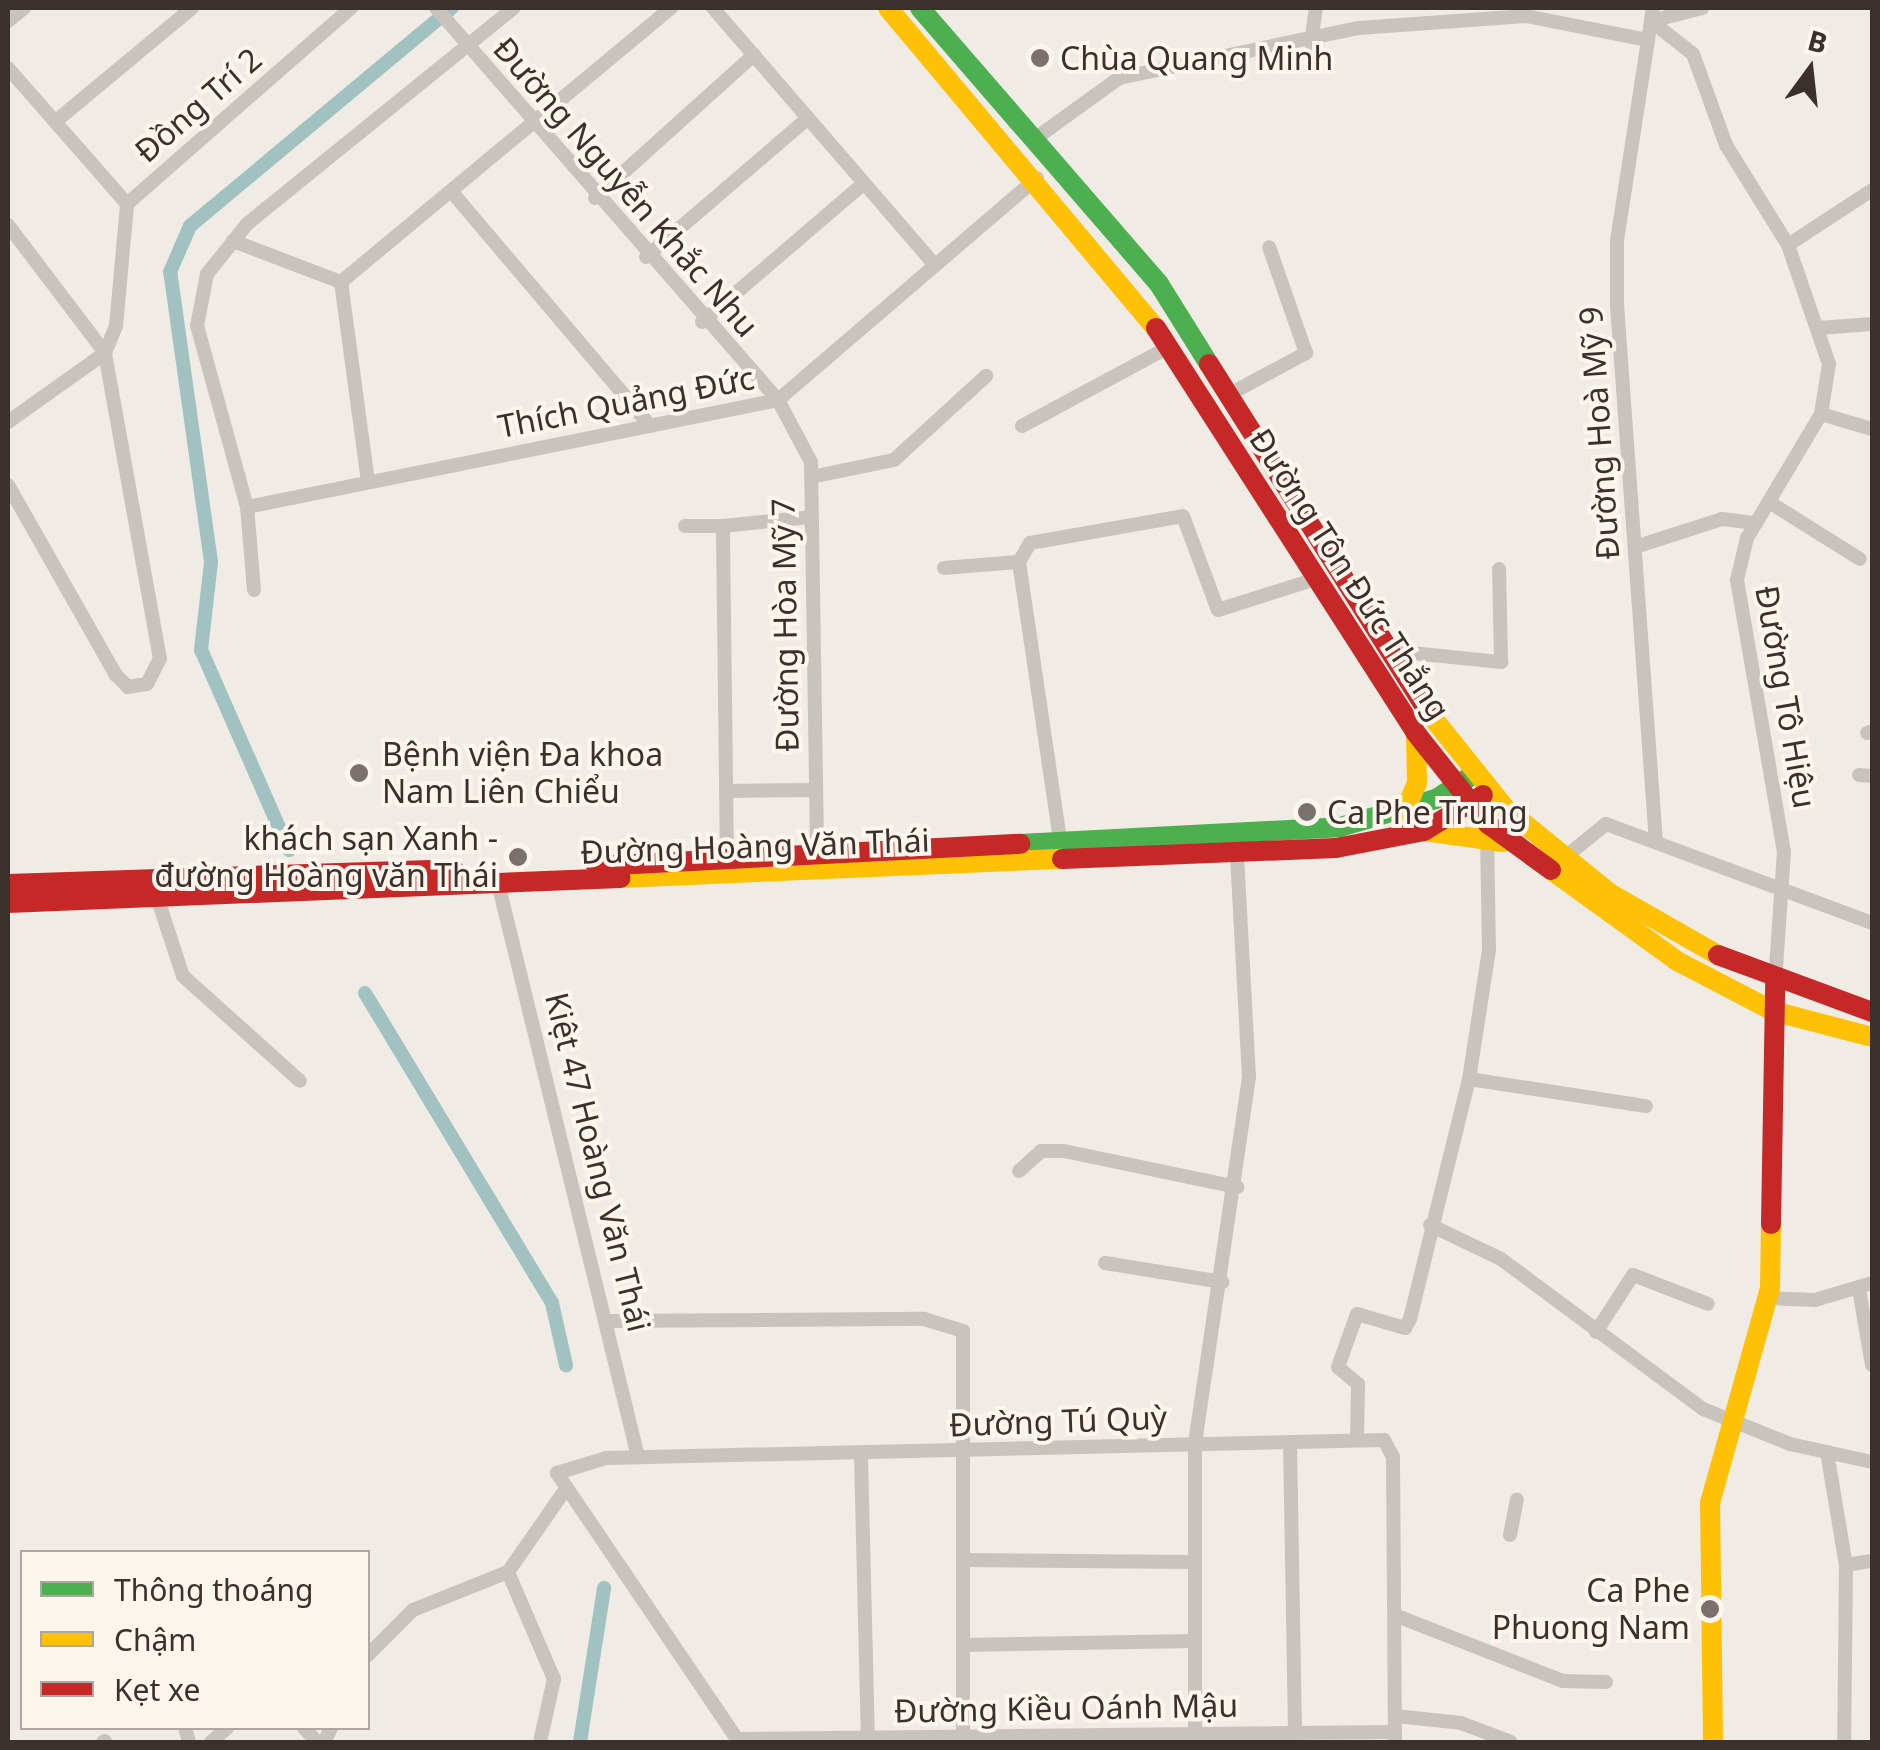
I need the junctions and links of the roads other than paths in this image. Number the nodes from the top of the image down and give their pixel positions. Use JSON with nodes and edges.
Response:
{"nodes":[{"id":1,"x":24,"y":8,"type":"edge"},
{"id":2,"x":192,"y":8,"type":"edge"},
{"id":3,"x":351,"y":8,"type":"edge"},
{"id":4,"x":436,"y":8,"type":"edge"},
{"id":5,"x":514,"y":8,"type":"edge"},
{"id":6,"x":671,"y":8,"type":"edge"},
{"id":7,"x":713,"y":8,"type":"edge"},
{"id":8,"x":888,"y":8,"type":"edge"},
{"id":9,"x":920,"y":8,"type":"edge"},
{"id":10,"x":1316,"y":8,"type":"edge"},
{"id":11,"x":1702,"y":8,"type":"edge"},
{"id":12,"x":1472,"y":13,"type":"edge"},
{"id":13,"x":1652,"y":14,"type":"edge"},
{"id":14,"x":8,"y":21,"type":"edge"},
{"id":15,"x":1647,"y":40,"type":"junction"},
{"id":16,"x":463,"y":41,"type":"junction"},
{"id":17,"x":1311,"y":43,"type":"junction"},
{"id":18,"x":754,"y":55,"type":"junction"},
{"id":19,"x":8,"y":68,"type":"edge"},
{"id":20,"x":808,"y":118,"type":"junction"},
{"id":21,"x":56,"y":122,"type":"junction"},
{"id":22,"x":533,"y":124,"type":"junction"},
{"id":23,"x":1032,"y":142,"type":"junction"},
{"id":24,"x":1054,"y":166,"type":"junction"},
{"id":25,"x":1035,"y":180,"type":"junction"},
{"id":26,"x":864,"y":183,"type":"junction"},
{"id":27,"x":1872,"y":190,"type":"edge"},
{"id":28,"x":451,"y":191,"type":"junction"},
{"id":29,"x":595,"y":198,"type":"junction"},
{"id":30,"x":127,"y":204,"type":"junction"},
{"id":31,"x":8,"y":225,"type":"edge"},
{"id":32,"x":233,"y":241,"type":"junction"},
{"id":33,"x":1788,"y":245,"type":"junction"},
{"id":34,"x":1269,"y":247,"type":"dead end"},
{"id":35,"x":646,"y":257,"type":"junction"},
{"id":36,"x":932,"y":262,"type":"junction"},
{"id":37,"x":341,"y":282,"type":"junction"},
{"id":38,"x":702,"y":322,"type":"junction"},
{"id":39,"x":1872,"y":324,"type":"edge"},
{"id":40,"x":1818,"y":328,"type":"junction"},
{"id":41,"x":1168,"y":347,"type":"junction"},
{"id":42,"x":104,"y":353,"type":"junction"},
{"id":43,"x":986,"y":376,"type":"dead end"},
{"id":44,"x":1228,"y":395,"type":"junction"},
{"id":45,"x":778,"y":400,"type":"junction"},
{"id":46,"x":1821,"y":414,"type":"junction"},
{"id":47,"x":8,"y":422,"type":"edge"},
{"id":48,"x":650,"y":426,"type":"junction"},
{"id":49,"x":1022,"y":426,"type":"dead end"},
{"id":50,"x":1872,"y":429,"type":"edge"},
{"id":51,"x":811,"y":477,"type":"junction"},
{"id":52,"x":368,"y":482,"type":"junction"},
{"id":53,"x":8,"y":485,"type":"edge"},
{"id":54,"x":1769,"y":502,"type":"junction"},
{"id":55,"x":247,"y":508,"type":"junction"},
{"id":56,"x":811,"y":517,"type":"junction"},
{"id":57,"x":1756,"y":523,"type":"junction"},
{"id":58,"x":684,"y":526,"type":"dead end"},
{"id":59,"x":723,"y":526,"type":"junction"},
{"id":60,"x":1635,"y":547,"type":"junction"},
{"id":61,"x":1860,"y":559,"type":"dead end"},
{"id":62,"x":1019,"y":562,"type":"junction"},
{"id":63,"x":944,"y":568,"type":"dead end"},
{"id":64,"x":1499,"y":569,"type":"dead end"},
{"id":65,"x":1316,"y":579,"type":"junction"},
{"id":66,"x":254,"y":590,"type":"dead end"},
{"id":67,"x":1390,"y":651,"type":"junction"},
{"id":68,"x":1414,"y":732,"type":"junction"},
{"id":69,"x":1474,"y":782,"type":"junction"},
{"id":70,"x":816,"y":790,"type":"junction"},
{"id":71,"x":726,"y":791,"type":"junction"},
{"id":72,"x":1472,"y":805,"type":"junction"},
{"id":73,"x":1404,"y":810,"type":"junction"},
{"id":74,"x":1424,"y":831,"type":"junction"},
{"id":75,"x":1488,"y":836,"type":"junction"},
{"id":76,"x":1656,"y":842,"type":"junction"},
{"id":77,"x":1060,"y":848,"type":"junction"},
{"id":78,"x":1518,"y":849,"type":"junction"},
{"id":79,"x":1237,"y":854,"type":"junction"},
{"id":80,"x":817,"y":858,"type":"junction"},
{"id":81,"x":1564,"y":858,"type":"junction"},
{"id":82,"x":727,"y":862,"type":"junction"},
{"id":83,"x":376,"y":879,"type":"junction"},
{"id":84,"x":498,"y":883,"type":"junction"},
{"id":85,"x":8,"y":884,"type":"edge"},
{"id":86,"x":1781,"y":889,"type":"junction"},
{"id":87,"x":157,"y":897,"type":"junction"},
{"id":88,"x":8,"y":903,"type":"edge"},
{"id":89,"x":1872,"y":922,"type":"edge"},
{"id":90,"x":1775,"y":984,"type":"junction"},
{"id":91,"x":1773,"y":1012,"type":"junction"},
{"id":92,"x":1872,"y":1012,"type":"edge"},
{"id":93,"x":1872,"y":1037,"type":"edge"},
{"id":94,"x":1469,"y":1078,"type":"junction"},
{"id":95,"x":300,"y":1081,"type":"dead end"},
{"id":96,"x":1646,"y":1106,"type":"dead end"},
{"id":97,"x":1019,"y":1171,"type":"dead end"},
{"id":98,"x":1238,"y":1187,"type":"junction"},
{"id":99,"x":1430,"y":1225,"type":"junction"},
{"id":100,"x":1105,"y":1263,"type":"dead end"},
{"id":101,"x":1222,"y":1282,"type":"junction"},
{"id":102,"x":1866,"y":1286,"type":"edge"},
{"id":103,"x":1768,"y":1298,"type":"junction"},
{"id":104,"x":1708,"y":1304,"type":"dead end"},
{"id":105,"x":610,"y":1320,"type":"junction"},
{"id":106,"x":1596,"y":1332,"type":"junction"},
{"id":107,"x":1872,"y":1365,"type":"edge"},
{"id":108,"x":1735,"y":1420,"type":"junction"},
{"id":109,"x":1357,"y":1438,"type":"junction"},
{"id":110,"x":1195,"y":1443,"type":"junction"},
{"id":111,"x":1290,"y":1443,"type":"junction"},
{"id":112,"x":962,"y":1452,"type":"junction"},
{"id":113,"x":1827,"y":1452,"type":"junction"},
{"id":114,"x":861,"y":1456,"type":"junction"},
{"id":115,"x":638,"y":1457,"type":"junction"},
{"id":116,"x":1872,"y":1462,"type":"edge"},
{"id":117,"x":566,"y":1487,"type":"junction"},
{"id":118,"x":1517,"y":1500,"type":"dead end"},
{"id":119,"x":1510,"y":1536,"type":"dead end"},
{"id":120,"x":963,"y":1560,"type":"junction"},
{"id":121,"x":1872,"y":1561,"type":"edge"},
{"id":122,"x":1194,"y":1562,"type":"junction"},
{"id":123,"x":1846,"y":1566,"type":"junction"},
{"id":124,"x":508,"y":1572,"type":"junction"},
{"id":125,"x":1397,"y":1616,"type":"junction"},
{"id":126,"x":1194,"y":1641,"type":"junction"},
{"id":127,"x":963,"y":1645,"type":"junction"},
{"id":128,"x":370,"y":1652,"type":"edge"},
{"id":129,"x":1606,"y":1682,"type":"dead end"},
{"id":130,"x":1395,"y":1730,"type":"edge"},
{"id":131,"x":1295,"y":1733,"type":"junction"},
{"id":132,"x":868,"y":1738,"type":"junction"},
{"id":133,"x":1195,"y":1738,"type":"edge"},
{"id":134,"x":963,"y":1740,"type":"edge"},
{"id":135,"x":738,"y":1741,"type":"edge"},
{"id":136,"x":540,"y":1742,"type":"edge"},
{"id":137,"x":1510,"y":1742,"type":"edge"},
{"id":138,"x":1713,"y":1742,"type":"edge"},
{"id":139,"x":1844,"y":1742,"type":"edge"}],
"edges":[{"from":1,"to":14,"type":"street"},
{"from":2,"to":21,"type":"street"},
{"from":3,"to":30,"type":"street","name":"Đồng Trí 2"},
{"from":4,"to":16,"type":"street","name":"Đường Nguyễn Khắc Nhu"},
{"from":5,"to":16,"type":"street"},
{"from":6,"to":22,"type":"street"},
{"from":7,"to":18,"type":"street"},
{"from":8,"to":25,"type":"main road","name":"Đường Tôn Đức Thắng"},
{"from":9,"to":23,"type":"main road","name":"Đường Tôn Đức Thắng"},
{"from":10,"to":17,"type":"street"},
{"from":11,"to":13,"type":"street"},
{"from":12,"to":15,"type":"street"},
{"from":12,"to":17,"type":"street"},
{"from":13,"to":15,"type":"street","name":"Đường Hoà Mỹ 9"},
{"from":13,"to":33,"type":"street","name":"Đường Tô Hiệu"},
{"from":15,"to":60,"type":"street","name":"Đường Hoà Mỹ 9"},
{"from":16,"to":22,"type":"street","name":"Đường Nguyễn Khắc Nhu"},
{"from":16,"to":32,"type":"street"},
{"from":17,"to":23,"type":"street"},
{"from":18,"to":20,"type":"street"},
{"from":18,"to":29,"type":"street"},
{"from":19,"to":21,"type":"street"},
{"from":20,"to":26,"type":"street"},
{"from":20,"to":35,"type":"street"},
{"from":21,"to":30,"type":"street"},
{"from":22,"to":28,"type":"street"},
{"from":22,"to":29,"type":"street","name":"Đường Nguyễn Khắc Nhu"},
{"from":23,"to":24,"type":"main road","name":"Đường Tôn Đức Thắng"},
{"from":24,"to":25,"type":"street","name":"Thích Quảng Đức"},
{"from":24,"to":44,"type":"main road","name":"Đường Tôn Đức Thắng"},
{"from":25,"to":36,"type":"street","name":"Thích Quảng Đức"},
{"from":25,"to":41,"type":"main road","name":"Đường Tôn Đức Thắng"},
{"from":26,"to":36,"type":"street"},
{"from":26,"to":38,"type":"street"},
{"from":27,"to":33,"type":"street"},
{"from":28,"to":37,"type":"street"},
{"from":28,"to":48,"type":"street"},
{"from":29,"to":35,"type":"street","name":"Đường Nguyễn Khắc Nhu"},
{"from":30,"to":42,"type":"street"},
{"from":31,"to":42,"type":"street"},
{"from":32,"to":37,"type":"street"},
{"from":32,"to":55,"type":"street"},
{"from":33,"to":40,"type":"street","name":"Đường Tô Hiệu"},
{"from":34,"to":44,"type":"street"},
{"from":35,"to":38,"type":"street","name":"Đường Nguyễn Khắc Nhu"},
{"from":36,"to":45,"type":"street","name":"Thích Quảng Đức"},
{"from":37,"to":52,"type":"street"},
{"from":38,"to":45,"type":"street","name":"Đường Nguyễn Khắc Nhu"},
{"from":39,"to":40,"type":"street"},
{"from":40,"to":46,"type":"street","name":"Đường Tô Hiệu"},
{"from":41,"to":49,"type":"street"},
{"from":41,"to":65,"type":"main road","name":"Đường Tôn Đức Thắng"},
{"from":42,"to":47,"type":"street"},
{"from":42,"to":53,"type":"street"},
{"from":43,"to":51,"type":"street"},
{"from":44,"to":67,"type":"main road","name":"Đường Tôn Đức Thắng"},
{"from":45,"to":48,"type":"street","name":"Thích Quảng Đức"},
{"from":45,"to":51,"type":"street","name":"Đường Hòa Mỹ 7"},
{"from":46,"to":50,"type":"street"},
{"from":46,"to":54,"type":"street","name":"Đường Tô Hiệu"},
{"from":48,"to":52,"type":"street","name":"Thích Quảng Đức"},
{"from":51,"to":56,"type":"street","name":"Đường Hòa Mỹ 7"},
{"from":52,"to":55,"type":"street","name":"Thích Quảng Đức"},
{"from":54,"to":57,"type":"street","name":"Đường Tô Hiệu"},
{"from":54,"to":61,"type":"street"},
{"from":55,"to":66,"type":"street"},
{"from":56,"to":59,"type":"street"},
{"from":56,"to":70,"type":"street","name":"Đường Hòa Mỹ 7"},
{"from":57,"to":60,"type":"street"},
{"from":57,"to":86,"type":"street","name":"Đường Tô Hiệu"},
{"from":58,"to":59,"type":"street"},
{"from":59,"to":71,"type":"street"},
{"from":60,"to":76,"type":"street","name":"Đường Hoà Mỹ 9"},
{"from":62,"to":63,"type":"street"},
{"from":62,"to":65,"type":"street"},
{"from":62,"to":77,"type":"street"},
{"from":64,"to":67,"type":"street"},
{"from":65,"to":68,"type":"main road","name":"Đường Tôn Đức Thắng"},
{"from":67,"to":69,"type":"main road","name":"Đường Tôn Đức Thắng"},
{"from":68,"to":69,"type":"main road","name":"Đường Tôn Đức Thắng"},
{"from":68,"to":73,"type":"main road"},
{"from":69,"to":72,"type":"main road","name":"Đường Tôn Đức Thắng"},
{"from":69,"to":73,"type":"main road","name":"Đường Hoàng Văn Thái"},
{"from":69,"to":81,"type":"main road","name":"Đường Tôn Đức Thắng"},
{"from":70,"to":71,"type":"street","name":"Đường Hoàng Văn Thái"},
{"from":70,"to":80,"type":"street","name":"Đường Hòa Mỹ 7"},
{"from":71,"to":82,"type":"street"},
{"from":72,"to":74,"type":"main road","name":"Đường Hoàng Văn Thái"},
{"from":72,"to":78,"type":"main road","name":"Đường Tôn Đức Thắng"},
{"from":73,"to":77,"type":"main road","name":"Đường Hoàng Văn Thái"},
{"from":74,"to":75,"type":"main road"},
{"from":74,"to":79,"type":"main road","name":"Đường Hoàng Văn Thái"},
{"from":75,"to":78,"type":"main road"},
{"from":75,"to":94,"type":"street"},
{"from":76,"to":81,"type":"street"},
{"from":76,"to":86,"type":"street"},
{"from":77,"to":80,"type":"main road","name":"Đường Hoàng Văn Thái"},
{"from":78,"to":91,"type":"main road","name":"Đường Tôn Đức Thắng"},
{"from":79,"to":84,"type":"main road","name":"Đường Hoàng Văn Thái"},
{"from":79,"to":98,"type":"street"},
{"from":80,"to":82,"type":"main road","name":"Đường Hoàng Văn Thái"},
{"from":81,"to":90,"type":"main road","name":"Đường Tôn Đức Thắng"},
{"from":82,"to":83,"type":"main road","name":"Đường Hoàng Văn Thái"},
{"from":83,"to":84,"type":"main road","name":"Đường Hoàng Văn Thái"},
{"from":83,"to":85,"type":"main road","name":"Đường Hoàng Văn Thái"},
{"from":83,"to":87,"type":"main road","name":"Đường Hoàng Văn Thái"},
{"from":84,"to":105,"type":"street","name":"Kiệt 47 Hoàng Văn Thái"},
{"from":86,"to":89,"type":"street"},
{"from":86,"to":90,"type":"street","name":"Đường Tô Hiệu"},
{"from":87,"to":88,"type":"main road","name":"Đường Hoàng Văn Thái"},
{"from":87,"to":95,"type":"street"},
{"from":90,"to":91,"type":"main road"},
{"from":90,"to":92,"type":"main road","name":"Đường Tôn Đức Thắng"},
{"from":91,"to":93,"type":"main road","name":"Đường Tôn Đức Thắng"},
{"from":91,"to":103,"type":"main road"},
{"from":94,"to":96,"type":"street"},
{"from":94,"to":99,"type":"street"},
{"from":97,"to":98,"type":"street"},
{"from":98,"to":101,"type":"street"},
{"from":99,"to":106,"type":"street"},
{"from":99,"to":109,"type":"street"},
{"from":100,"to":101,"type":"street"},
{"from":101,"to":110,"type":"street"},
{"from":102,"to":103,"type":"street"},
{"from":102,"to":107,"type":"street"},
{"from":103,"to":108,"type":"main road"},
{"from":104,"to":106,"type":"street"},
{"from":105,"to":112,"type":"street"},
{"from":105,"to":115,"type":"street","name":"Kiệt 47 Hoàng Văn Thái"},
{"from":106,"to":108,"type":"street"},
{"from":108,"to":113,"type":"street"},
{"from":108,"to":138,"type":"main road"},
{"from":109,"to":111,"type":"street","name":"Đường Tú Quỳ"},
{"from":109,"to":125,"type":"street"},
{"from":110,"to":111,"type":"street","name":"Đường Tú Quỳ"},
{"from":110,"to":112,"type":"street","name":"Đường Tú Quỳ"},
{"from":110,"to":122,"type":"street"},
{"from":111,"to":131,"type":"street"},
{"from":112,"to":114,"type":"street","name":"Đường Tú Quỳ"},
{"from":112,"to":120,"type":"street"},
{"from":113,"to":116,"type":"street"},
{"from":113,"to":123,"type":"street"},
{"from":114,"to":115,"type":"street","name":"Đường Tú Quỳ"},
{"from":114,"to":132,"type":"street"},
{"from":115,"to":117,"type":"street","name":"Đường Tú Quỳ"},
{"from":117,"to":124,"type":"street"},
{"from":117,"to":135,"type":"street"},
{"from":118,"to":119,"type":"street"},
{"from":120,"to":122,"type":"street"},
{"from":120,"to":127,"type":"street"},
{"from":121,"to":123,"type":"street"},
{"from":122,"to":126,"type":"street"},
{"from":123,"to":139,"type":"street"},
{"from":124,"to":128,"type":"street"},
{"from":124,"to":136,"type":"street"},
{"from":125,"to":129,"type":"street"},
{"from":125,"to":130,"type":"street"},
{"from":126,"to":127,"type":"street"},
{"from":126,"to":133,"type":"street"},
{"from":127,"to":134,"type":"street"},
{"from":130,"to":131,"type":"street","name":"Đường Kiều Oánh Mậu"},
{"from":130,"to":137,"type":"street","name":"Đường Kiều Oánh Mậu"},
{"from":131,"to":133,"type":"street","name":"Đường Kiều Oánh Mậu"},
{"from":132,"to":134,"type":"street","name":"Đường Kiều Oánh Mậu"},
{"from":132,"to":135,"type":"street","name":"Đường Kiều Oánh Mậu"},
{"from":133,"to":134,"type":"street","name":"Đường Kiều Oánh Mậu"}]}
